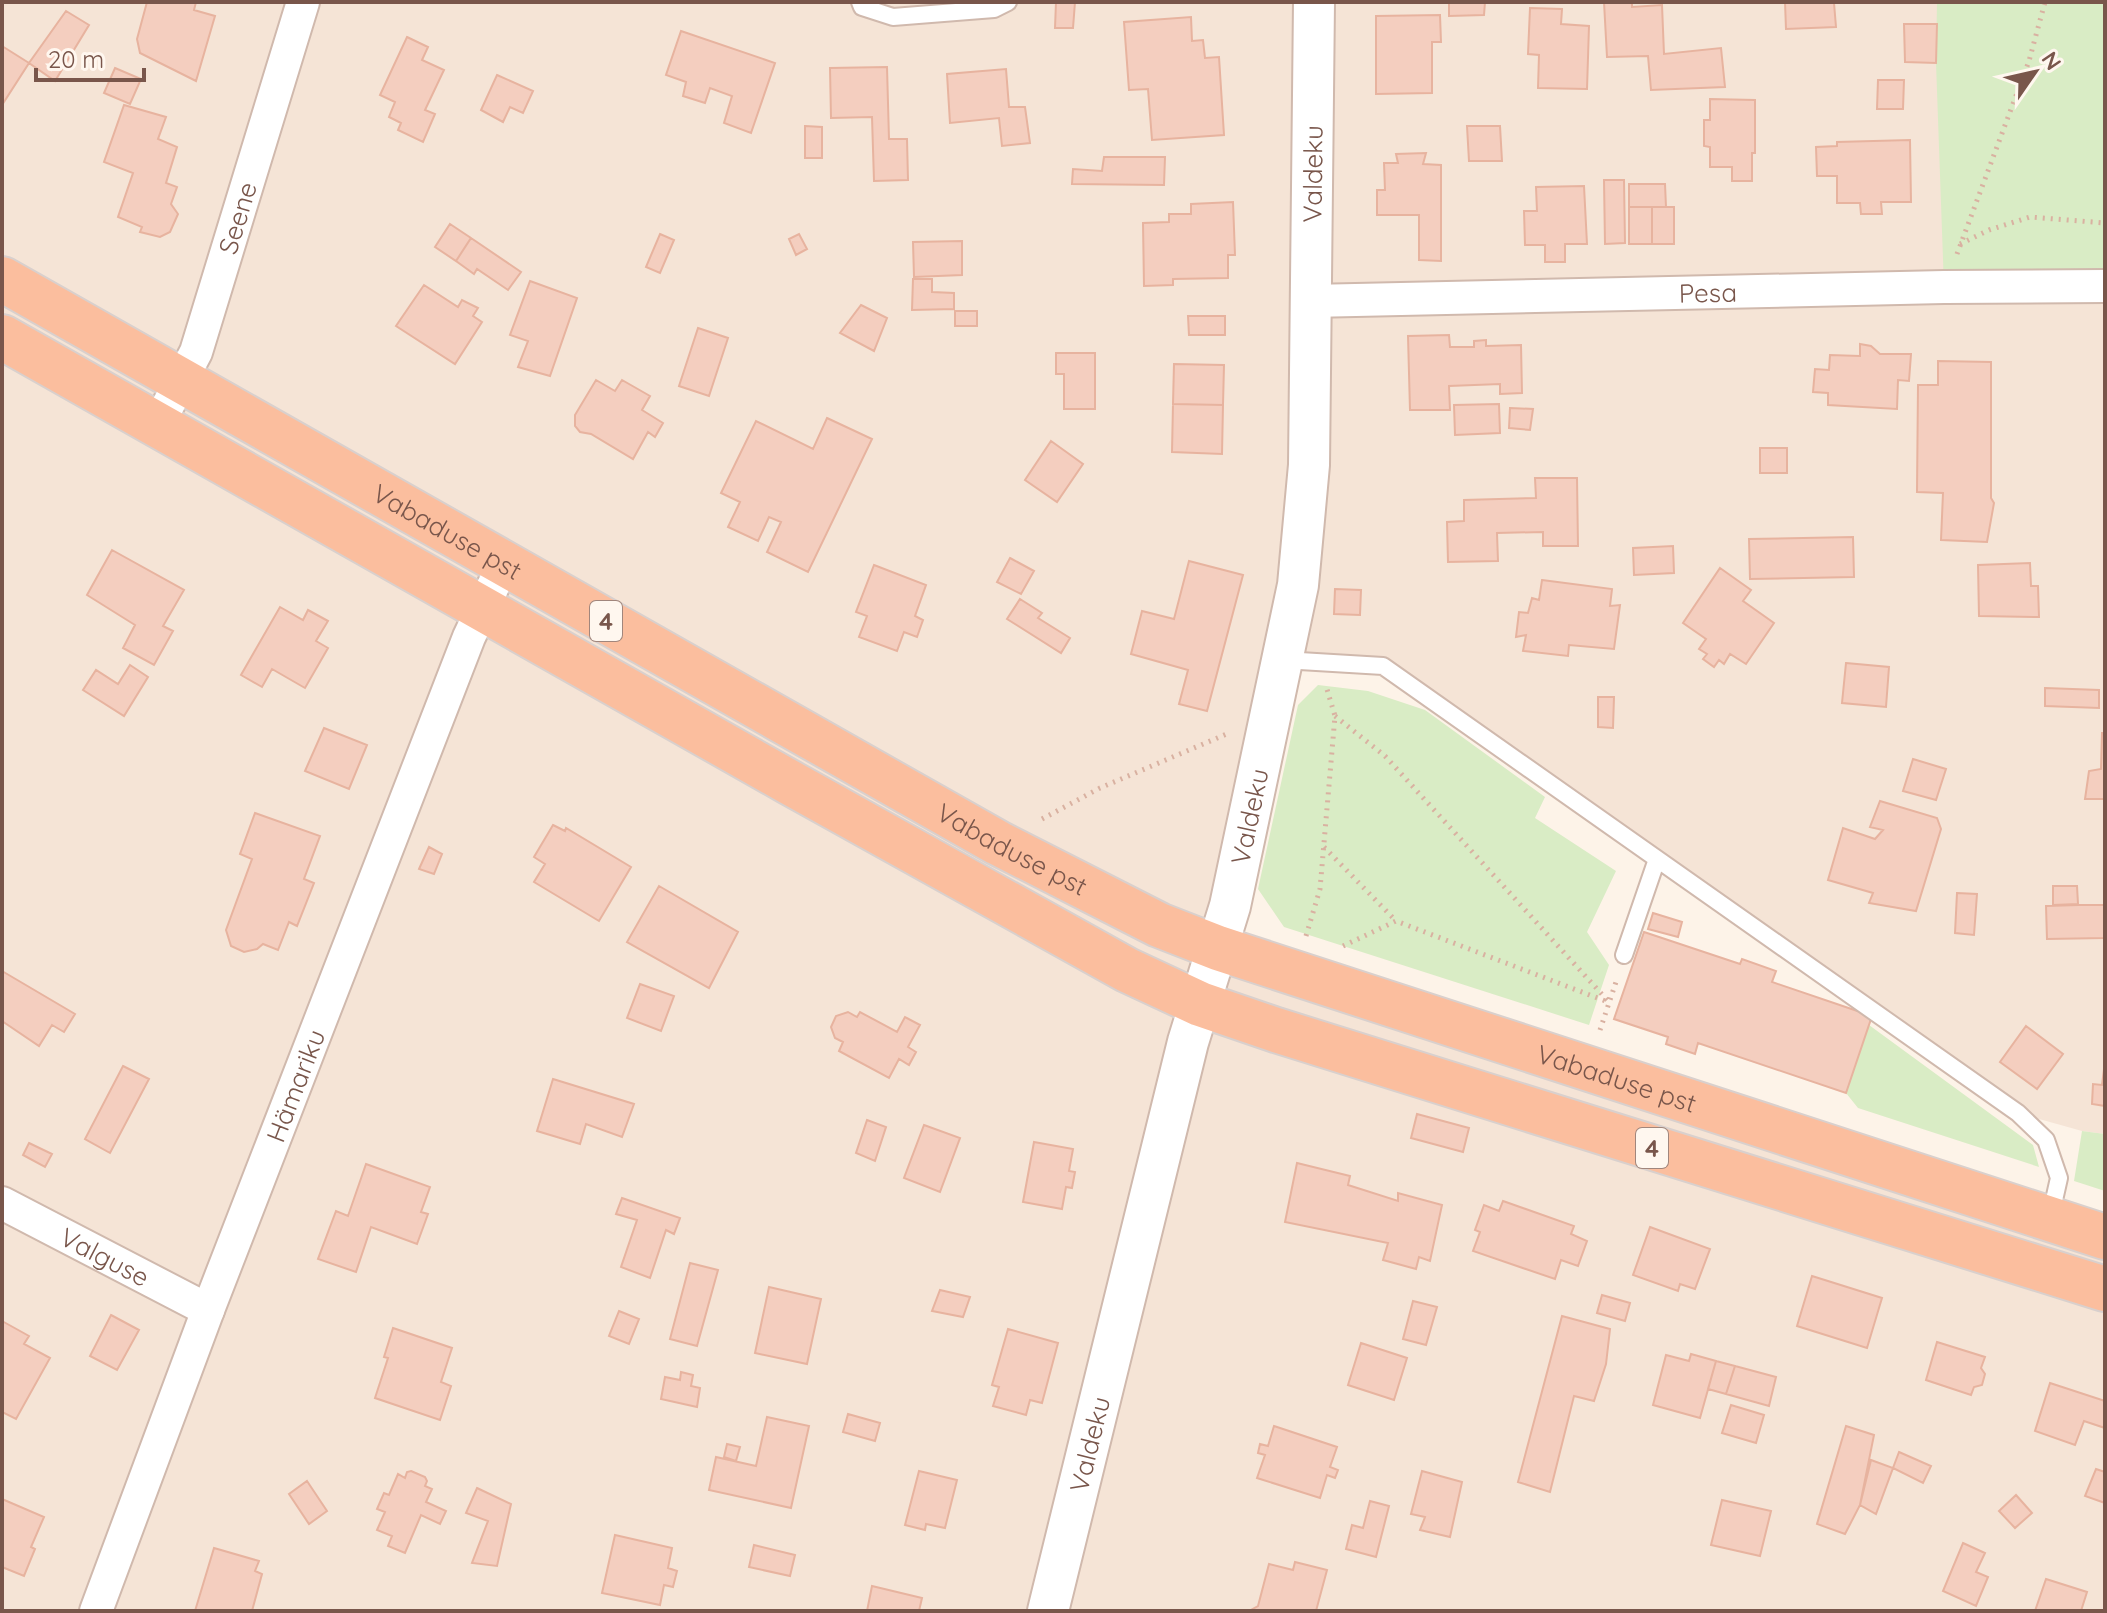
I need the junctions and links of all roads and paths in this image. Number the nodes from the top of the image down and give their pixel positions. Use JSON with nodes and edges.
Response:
{"nodes":[{"id":1,"x":303,"y":2,"type":"edge"},
{"id":2,"x":860,"y":2,"type":"edge"},
{"id":3,"x":1008,"y":2,"type":"edge"},
{"id":4,"x":1314,"y":2,"type":"edge"},
{"id":5,"x":2045,"y":2,"type":"edge"},
{"id":6,"x":2105,"y":223,"type":"edge"},
{"id":7,"x":1960,"y":244,"type":"junction"},
{"id":8,"x":2,"y":279,"type":"edge"},
{"id":9,"x":2105,"y":286,"type":"edge"},
{"id":10,"x":1944,"y":287,"type":"junction"},
{"id":11,"x":1310,"y":301,"type":"junction"},
{"id":12,"x":2,"y":337,"type":"edge"},
{"id":13,"x":183,"y":380,"type":"junction"},
{"id":14,"x":157,"y":426,"type":"junction"},
{"id":15,"x":504,"y":563,"type":"junction"},
{"id":16,"x":481,"y":609,"type":"junction"},
{"id":17,"x":1301,"y":661,"type":"junction"},
{"id":18,"x":1335,"y":716,"type":"junction"},
{"id":19,"x":1234,"y":731,"type":"dead end"},
{"id":20,"x":1041,"y":820,"type":"dead end"},
{"id":21,"x":1324,"y":847,"type":"junction"},
{"id":22,"x":1657,"y":859,"type":"junction"},
{"id":23,"x":1396,"y":921,"type":"junction"},
{"id":24,"x":1303,"y":946,"type":"dead end"},
{"id":25,"x":1341,"y":947,"type":"dead end"},
{"id":26,"x":1218,"y":948,"type":"junction"},
{"id":27,"x":1624,"y":955,"type":"joint"},
{"id":28,"x":1609,"y":1002,"type":"junction"},
{"id":29,"x":1200,"y":1004,"type":"junction"},
{"id":30,"x":1600,"y":1030,"type":"dead end"},
{"id":31,"x":2,"y":1203,"type":"edge"},
{"id":32,"x":2050,"y":1219,"type":"junction"},
{"id":33,"x":2105,"y":1237,"type":"edge"},
{"id":34,"x":2105,"y":1289,"type":"edge"},
{"id":35,"x":208,"y":1310,"type":"junction"},
{"id":36,"x":96,"y":1611,"type":"edge"},
{"id":37,"x":1048,"y":1611,"type":"edge"}],
"edges":[{"from":1,"to":13,"type":"street","name":"Seene"},
{"from":2,"to":3,"type":"lane"},
{"from":4,"to":11,"type":"street","name":"Valdeku"},
{"from":5,"to":7,"type":"path"},
{"from":6,"to":7,"type":"path"},
{"from":7,"to":10,"type":"path"},
{"from":8,"to":13,"type":"highway","name":"Vabaduse pst","number":"4"},
{"from":9,"to":10,"type":"street","name":"Pesa"},
{"from":10,"to":11,"type":"street","name":"Pesa"},
{"from":11,"to":17,"type":"street","name":"Valdeku"},
{"from":12,"to":14,"type":"highway","name":"Vabaduse pst","number":"4"},
{"from":13,"to":14,"type":"street","name":"Seene"},
{"from":13,"to":15,"type":"highway","name":"Vabaduse pst","number":"4"},
{"from":14,"to":16,"type":"highway","name":"Vabaduse pst","number":"4"},
{"from":15,"to":16,"type":"street","name":"Hämariku"},
{"from":15,"to":26,"type":"highway","name":"Vabaduse pst","number":"4"},
{"from":16,"to":29,"type":"highway","name":"Vabaduse pst","number":"4"},
{"from":16,"to":35,"type":"street","name":"Hämariku"},
{"from":17,"to":18,"type":"path"},
{"from":17,"to":22,"type":"lane"},
{"from":17,"to":26,"type":"street","name":"Valdeku"},
{"from":18,"to":21,"type":"path"},
{"from":18,"to":28,"type":"path"},
{"from":19,"to":20,"type":"path"},
{"from":21,"to":23,"type":"path"},
{"from":21,"to":24,"type":"path"},
{"from":22,"to":27,"type":"lane"},
{"from":22,"to":32,"type":"lane"},
{"from":23,"to":25,"type":"path"},
{"from":23,"to":28,"type":"path"},
{"from":26,"to":29,"type":"street","name":"Valdeku"},
{"from":26,"to":32,"type":"highway","name":"Vabaduse pst","number":"4"},
{"from":27,"to":28,"type":"path"},
{"from":28,"to":30,"type":"path"},
{"from":29,"to":34,"type":"highway","name":"Vabaduse pst","number":"4"},
{"from":29,"to":37,"type":"street","name":"Valdeku"},
{"from":31,"to":35,"type":"street","name":"Valguse"},
{"from":32,"to":33,"type":"highway","name":"Vabaduse pst","number":"4"},
{"from":35,"to":36,"type":"street","name":"Hämariku"}]}
